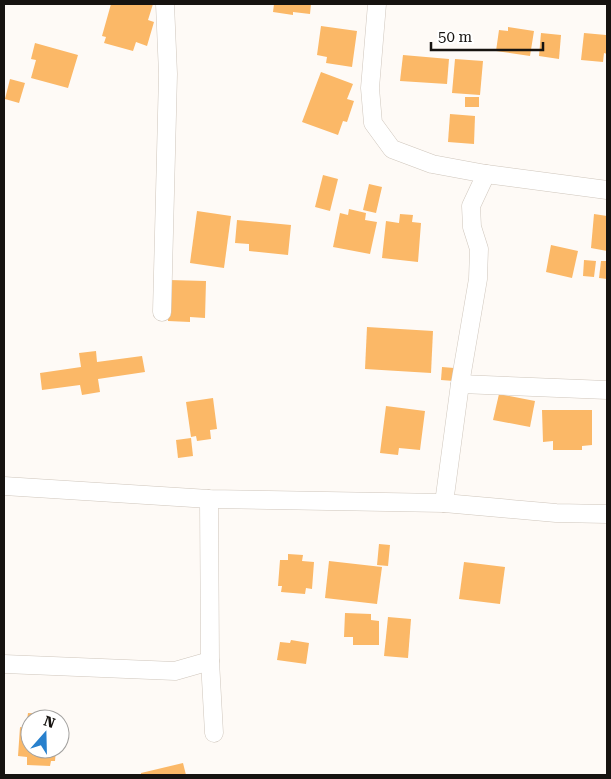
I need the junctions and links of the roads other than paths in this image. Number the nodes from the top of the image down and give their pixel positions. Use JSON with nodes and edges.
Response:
{"nodes":[{"id":1,"x":165,"y":4,"type":"edge"},
{"id":2,"x":377,"y":4,"type":"edge"},
{"id":3,"x":486,"y":174,"type":"junction"},
{"id":4,"x":607,"y":190,"type":"edge"},
{"id":5,"x":162,"y":312,"type":"dead end"},
{"id":6,"x":460,"y":384,"type":"junction"},
{"id":7,"x":607,"y":390,"type":"edge"},
{"id":8,"x":4,"y":486,"type":"edge"},
{"id":9,"x":209,"y":499,"type":"junction"},
{"id":10,"x":444,"y":503,"type":"junction"},
{"id":11,"x":607,"y":514,"type":"edge"},
{"id":12,"x":210,"y":661,"type":"junction"},
{"id":13,"x":4,"y":664,"type":"edge"},
{"id":14,"x":214,"y":733,"type":"dead end"}],
"edges":[{"from":1,"to":5,"type":"street"},
{"from":2,"to":3,"type":"street"},
{"from":3,"to":4,"type":"street"},
{"from":3,"to":6,"type":"street"},
{"from":6,"to":7,"type":"street"},
{"from":6,"to":10,"type":"street"},
{"from":8,"to":9,"type":"street"},
{"from":9,"to":10,"type":"street"},
{"from":9,"to":12,"type":"street"},
{"from":10,"to":11,"type":"street"},
{"from":12,"to":13,"type":"street"},
{"from":12,"to":14,"type":"street"}]}
